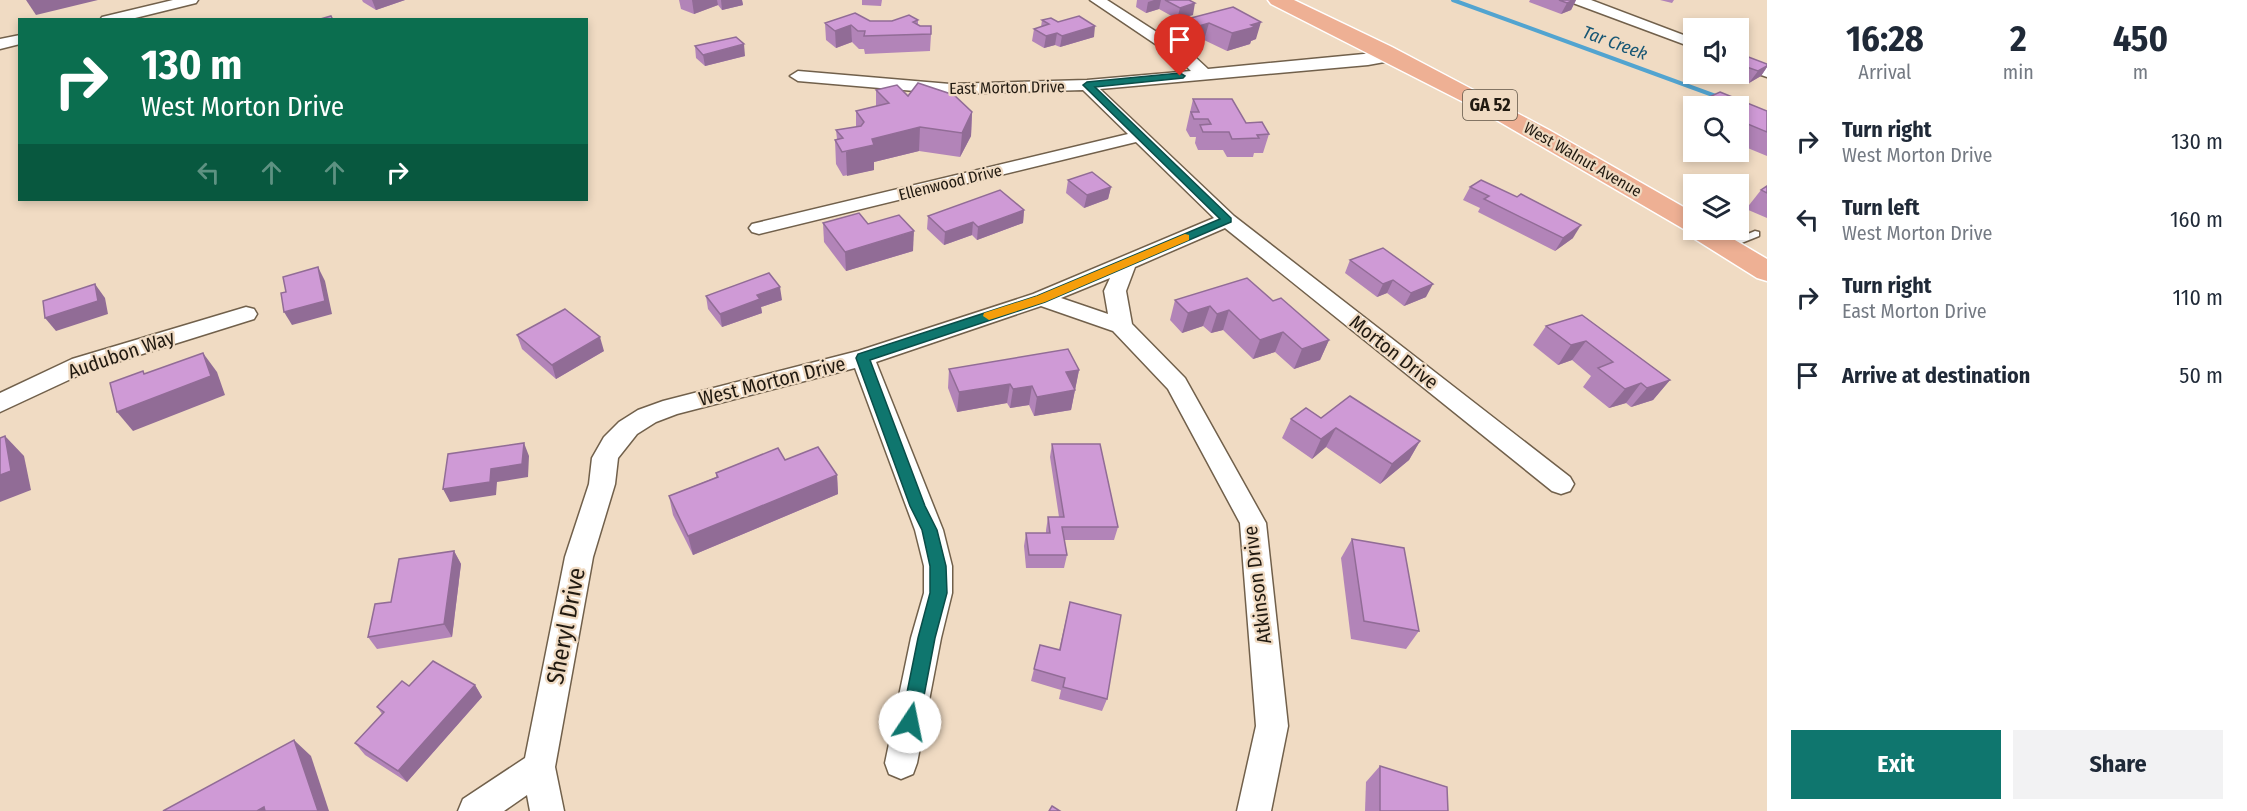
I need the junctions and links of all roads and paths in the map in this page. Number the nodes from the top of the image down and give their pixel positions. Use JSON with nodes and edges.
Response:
{"nodes":[{"id":1,"x":191,"y":0,"type":"edge"},
{"id":2,"x":1097,"y":0,"type":"edge"},
{"id":3,"x":1278,"y":0,"type":"edge"},
{"id":4,"x":1578,"y":0,"type":"edge"},
{"id":5,"x":115,"y":18,"type":"edge"},
{"id":6,"x":18,"y":40,"type":"edge"},
{"id":7,"x":1683,"y":40,"type":"edge"},
{"id":8,"x":0,"y":44,"type":"edge"},
{"id":9,"x":1395,"y":56,"type":"junction"},
{"id":10,"x":1749,"y":66,"type":"edge"},
{"id":11,"x":1767,"y":72,"type":"edge"},
{"id":12,"x":1203,"y":74,"type":"junction"},
{"id":13,"x":798,"y":76,"type":"dead end"},
{"id":14,"x":1087,"y":85,"type":"junction"},
{"id":15,"x":1140,"y":136,"type":"junction"},
{"id":16,"x":1683,"y":218,"type":"edge"},
{"id":17,"x":1227,"y":220,"type":"junction"},
{"id":18,"x":759,"y":228,"type":"dead end"},
{"id":19,"x":1755,"y":234,"type":"dead end"},
{"id":20,"x":1716,"y":240,"type":"edge"},
{"id":21,"x":1725,"y":246,"type":"junction"},
{"id":22,"x":1126,"y":263,"type":"junction"},
{"id":23,"x":1767,"y":272,"type":"edge"},
{"id":24,"x":1041,"y":299,"type":"junction"},
{"id":25,"x":246,"y":314,"type":"dead end"},
{"id":26,"x":1121,"y":326,"type":"junction"},
{"id":27,"x":863,"y":358,"type":"junction"},
{"id":28,"x":0,"y":403,"type":"edge"},
{"id":29,"x":613,"y":444,"type":"joint"},
{"id":30,"x":1561,"y":484,"type":"dead end"},
{"id":31,"x":901,"y":763,"type":"dead end"},
{"id":32,"x":539,"y":768,"type":"junction"},
{"id":33,"x":475,"y":811,"type":"edge"},
{"id":34,"x":547,"y":811,"type":"edge"},
{"id":35,"x":1254,"y":811,"type":"edge"}],
"edges":[{"from":1,"to":5,"type":"street"},
{"from":2,"to":12,"type":"street"},
{"from":3,"to":9,"type":"main road","name":"West Walnut Avenue","number":"GA 52"},
{"from":4,"to":7,"type":"street"},
{"from":6,"to":8,"type":"street"},
{"from":9,"to":12,"type":"street","name":"East Morton Drive"},
{"from":9,"to":16,"type":"main road","name":"West Walnut Avenue","number":"GA 52"},
{"from":10,"to":11,"type":"street"},
{"from":12,"to":14,"type":"street","name":"East Morton Drive"},
{"from":13,"to":14,"type":"street","name":"East Morton Drive"},
{"from":14,"to":15,"type":"street"},
{"from":15,"to":17,"type":"street"},
{"from":15,"to":18,"type":"street","name":"Ellenwood Drive"},
{"from":17,"to":22,"type":"street","name":"West Morton Drive"},
{"from":17,"to":30,"type":"street","name":"Morton Drive"},
{"from":19,"to":21,"type":"lane"},
{"from":20,"to":21,"type":"main road"},
{"from":21,"to":23,"type":"main road"},
{"from":22,"to":24,"type":"street","name":"West Morton Drive"},
{"from":22,"to":26,"type":"street"},
{"from":24,"to":26,"type":"street","name":"Atkinson Drive"},
{"from":24,"to":27,"type":"street","name":"West Morton Drive"},
{"from":25,"to":28,"type":"street","name":"Audubon Way"},
{"from":26,"to":35,"type":"street","name":"Atkinson Drive"},
{"from":27,"to":29,"type":"street","name":"West Morton Drive"},
{"from":27,"to":31,"type":"street"},
{"from":29,"to":32,"type":"street","name":"Sheryl Drive"},
{"from":32,"to":33,"type":"street"},
{"from":32,"to":34,"type":"street","name":"Sheryl Drive"}]}
